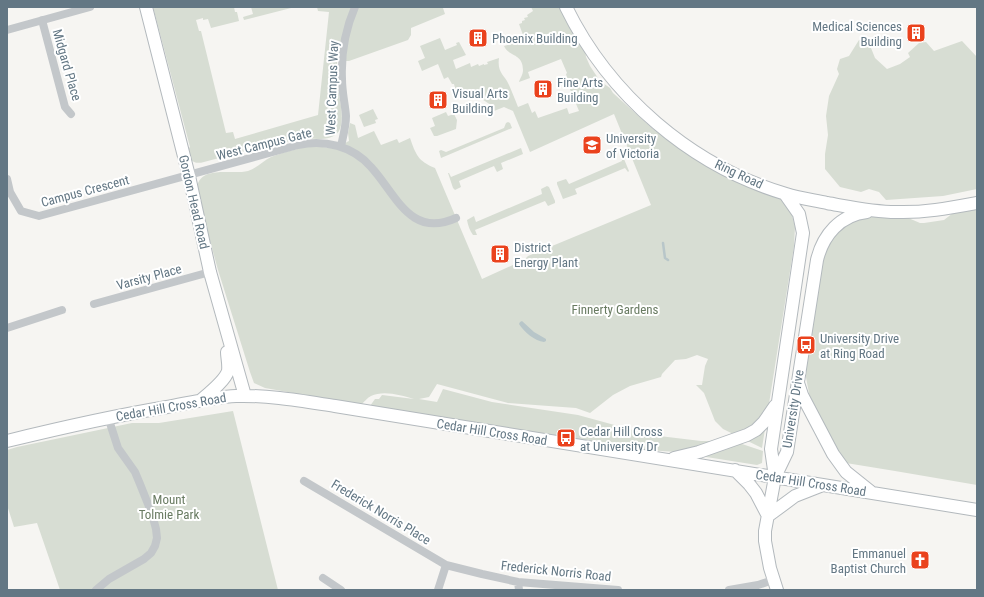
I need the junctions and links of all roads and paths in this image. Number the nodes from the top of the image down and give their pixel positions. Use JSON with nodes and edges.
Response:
{"nodes":[{"id":1,"x":90,"y":7,"type":"edge"},
{"id":2,"x":146,"y":7,"type":"edge"},
{"id":3,"x":355,"y":7,"type":"edge"},
{"id":4,"x":566,"y":7,"type":"edge"},
{"id":5,"x":42,"y":20,"type":"junction"},
{"id":6,"x":7,"y":30,"type":"edge"},
{"id":7,"x":71,"y":114,"type":"dead end"},
{"id":8,"x":341,"y":146,"type":"junction"},
{"id":9,"x":189,"y":176,"type":"junction"},
{"id":10,"x":7,"y":179,"type":"edge"},
{"id":11,"x":785,"y":194,"type":"junction"},
{"id":12,"x":977,"y":203,"type":"edge"},
{"id":13,"x":882,"y":212,"type":"junction"},
{"id":14,"x":456,"y":218,"type":"dead end"},
{"id":15,"x":210,"y":272,"type":"junction"},
{"id":16,"x":94,"y":304,"type":"dead end"},
{"id":17,"x":62,"y":310,"type":"dead end"},
{"id":18,"x":7,"y":328,"type":"edge"},
{"id":19,"x":229,"y":339,"type":"junction"},
{"id":20,"x":798,"y":383,"type":"junction"},
{"id":21,"x":245,"y":396,"type":"junction"},
{"id":22,"x":200,"y":401,"type":"junction"},
{"id":23,"x":778,"y":402,"type":"junction"},
{"id":24,"x":108,"y":417,"type":"junction"},
{"id":25,"x":7,"y":441,"type":"edge"},
{"id":26,"x":669,"y":459,"type":"junction"},
{"id":27,"x":735,"y":470,"type":"junction"},
{"id":28,"x":775,"y":477,"type":"junction"},
{"id":29,"x":304,"y":481,"type":"dead end"},
{"id":30,"x":824,"y":485,"type":"junction"},
{"id":31,"x":872,"y":493,"type":"junction"},
{"id":32,"x":977,"y":510,"type":"edge"},
{"id":33,"x":768,"y":516,"type":"junction"},
{"id":34,"x":446,"y":564,"type":"junction"},
{"id":35,"x":323,"y":578,"type":"dead end"},
{"id":36,"x":775,"y":585,"type":"edge"},
{"id":37,"x":519,"y":586,"type":"edge"},
{"id":38,"x":96,"y":590,"type":"edge"},
{"id":39,"x":341,"y":590,"type":"edge"},
{"id":40,"x":438,"y":590,"type":"edge"},
{"id":41,"x":618,"y":590,"type":"edge"},
{"id":42,"x":729,"y":590,"type":"edge"}],
"edges":[{"from":1,"to":5,"type":"street"},
{"from":2,"to":9,"type":"main road","name":"Gordon Head Road"},
{"from":3,"to":8,"type":"street","name":"West Campus Way"},
{"from":4,"to":11,"type":"main road","name":"Ring Road"},
{"from":5,"to":6,"type":"street"},
{"from":5,"to":7,"type":"street","name":"Midgard Place"},
{"from":8,"to":9,"type":"street","name":"West Campus Gate"},
{"from":8,"to":14,"type":"street","name":"West Campus Gate"},
{"from":9,"to":10,"type":"street","name":"Campus Crescent"},
{"from":9,"to":15,"type":"main road","name":"Gordon Head Road"},
{"from":11,"to":13,"type":"main road","name":"Ring Road"},
{"from":11,"to":23,"type":"main road","name":"University Drive"},
{"from":12,"to":13,"type":"main road","name":"Ring Road"},
{"from":13,"to":20,"type":"main road","name":"University Drive"},
{"from":15,"to":16,"type":"street","name":"Varsity Place"},
{"from":15,"to":19,"type":"main road","name":"Gordon Head Road"},
{"from":17,"to":18,"type":"street"},
{"from":19,"to":21,"type":"main road","name":"Gordon Head Road"},
{"from":19,"to":22,"type":"main road"},
{"from":20,"to":28,"type":"main road","name":"University Drive"},
{"from":20,"to":31,"type":"main road"},
{"from":21,"to":22,"type":"main road","name":"Cedar Hill Cross Road"},
{"from":21,"to":26,"type":"main road","name":"Cedar Hill Cross Road"},
{"from":22,"to":24,"type":"main road","name":"Cedar Hill Cross Road"},
{"from":23,"to":26,"type":"main road"},
{"from":23,"to":28,"type":"main road","name":"University Drive"},
{"from":24,"to":25,"type":"main road","name":"Cedar Hill Cross Road"},
{"from":24,"to":38,"type":"street"},
{"from":26,"to":27,"type":"main road","name":"Cedar Hill Cross Road"},
{"from":27,"to":28,"type":"main road","name":"Cedar Hill Cross Road"},
{"from":27,"to":33,"type":"main road"},
{"from":28,"to":30,"type":"main road","name":"Cedar Hill Cross Road"},
{"from":28,"to":33,"type":"main road"},
{"from":29,"to":34,"type":"street","name":"Frederick Norris Place"},
{"from":30,"to":31,"type":"main road","name":"Cedar Hill Cross Road"},
{"from":30,"to":33,"type":"main road"},
{"from":31,"to":32,"type":"main road","name":"Cedar Hill Cross Road"},
{"from":33,"to":36,"type":"main road"},
{"from":34,"to":37,"type":"street","name":"Frederick Norris Road"},
{"from":34,"to":40,"type":"street"},
{"from":35,"to":39,"type":"street"},
{"from":36,"to":42,"type":"street"},
{"from":37,"to":41,"type":"street","name":"Frederick Norris Road"}]}
